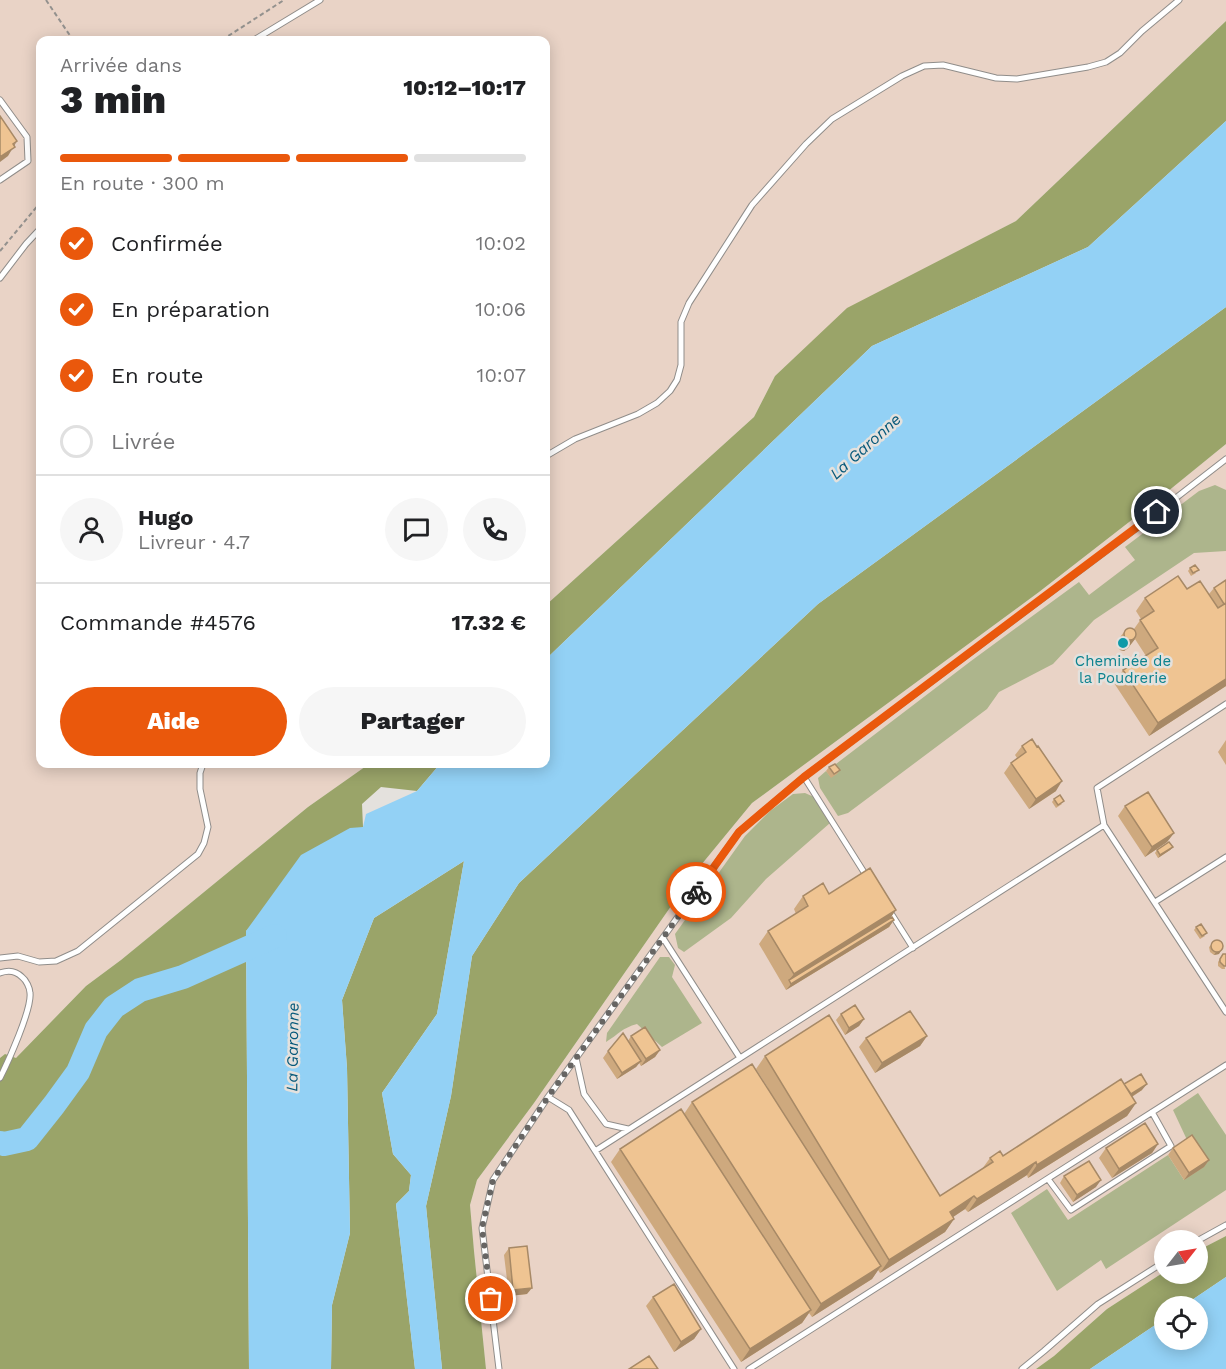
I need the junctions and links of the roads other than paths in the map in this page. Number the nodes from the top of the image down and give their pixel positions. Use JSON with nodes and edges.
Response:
{"nodes":[{"id":1,"x":321,"y":0,"type":"edge"},
{"id":2,"x":1179,"y":0,"type":"edge"},
{"id":3,"x":261,"y":36,"type":"edge"},
{"id":4,"x":0,"y":100,"type":"edge"},
{"id":5,"x":0,"y":180,"type":"edge"},
{"id":6,"x":36,"y":233,"type":"edge"},
{"id":7,"x":0,"y":278,"type":"edge"},
{"id":8,"x":550,"y":454,"type":"edge"},
{"id":9,"x":1223,"y":461,"type":"edge"},
{"id":10,"x":1226,"y":471,"type":"edge"},
{"id":11,"x":1226,"y":705,"type":"edge"},
{"id":12,"x":202,"y":768,"type":"edge"},
{"id":13,"x":804,"y":777,"type":"junction"},
{"id":14,"x":1104,"y":825,"type":"junction"},
{"id":15,"x":1226,"y":857,"type":"edge"},
{"id":16,"x":874,"y":887,"type":"edge"},
{"id":17,"x":1155,"y":902,"type":"junction"},
{"id":18,"x":887,"y":907,"type":"edge"},
{"id":19,"x":663,"y":938,"type":"junction"},
{"id":20,"x":913,"y":948,"type":"junction"},
{"id":21,"x":0,"y":958,"type":"edge"},
{"id":22,"x":0,"y":973,"type":"edge"},
{"id":23,"x":1226,"y":1012,"type":"edge"},
{"id":24,"x":576,"y":1058,"type":"junction"},
{"id":25,"x":740,"y":1058,"type":"junction"},
{"id":26,"x":1226,"y":1065,"type":"edge"},
{"id":27,"x":0,"y":1078,"type":"edge"},
{"id":28,"x":548,"y":1097,"type":"junction"},
{"id":29,"x":1152,"y":1112,"type":"junction"},
{"id":30,"x":629,"y":1129,"type":"junction"},
{"id":31,"x":595,"y":1151,"type":"junction"},
{"id":32,"x":1048,"y":1179,"type":"junction"},
{"id":33,"x":1226,"y":1225,"type":"edge"},
{"id":34,"x":1208,"y":1234,"type":"edge"},
{"id":35,"x":1154,"y":1268,"type":"edge"},
{"id":36,"x":499,"y":1369,"type":"edge"},
{"id":37,"x":734,"y":1369,"type":"edge"},
{"id":38,"x":749,"y":1369,"type":"edge"},
{"id":39,"x":1022,"y":1369,"type":"edge"}],
"edges":[{"from":1,"to":3,"type":"lane"},
{"from":2,"to":8,"type":"lane"},
{"from":4,"to":5,"type":"lane"},
{"from":6,"to":7,"type":"lane"},
{"from":9,"to":10,"type":"lane"},
{"from":9,"to":13,"type":"lane"},
{"from":11,"to":14,"type":"lane"},
{"from":12,"to":21,"type":"lane"},
{"from":13,"to":16,"type":"lane"},
{"from":13,"to":19,"type":"lane"},
{"from":14,"to":17,"type":"lane"},
{"from":14,"to":20,"type":"lane"},
{"from":15,"to":17,"type":"lane"},
{"from":17,"to":23,"type":"lane"},
{"from":18,"to":20,"type":"lane"},
{"from":19,"to":24,"type":"lane"},
{"from":19,"to":25,"type":"lane"},
{"from":20,"to":25,"type":"lane"},
{"from":22,"to":27,"type":"lane"},
{"from":24,"to":28,"type":"lane"},
{"from":24,"to":30,"type":"lane"},
{"from":25,"to":30,"type":"lane"},
{"from":26,"to":29,"type":"lane"},
{"from":28,"to":31,"type":"lane"},
{"from":28,"to":36,"type":"lane"},
{"from":29,"to":32,"type":"lane"},
{"from":29,"to":32,"type":"lane"},
{"from":30,"to":31,"type":"lane"},
{"from":31,"to":37,"type":"lane"},
{"from":32,"to":38,"type":"lane"},
{"from":33,"to":34,"type":"lane"},
{"from":35,"to":39,"type":"lane"}]}
